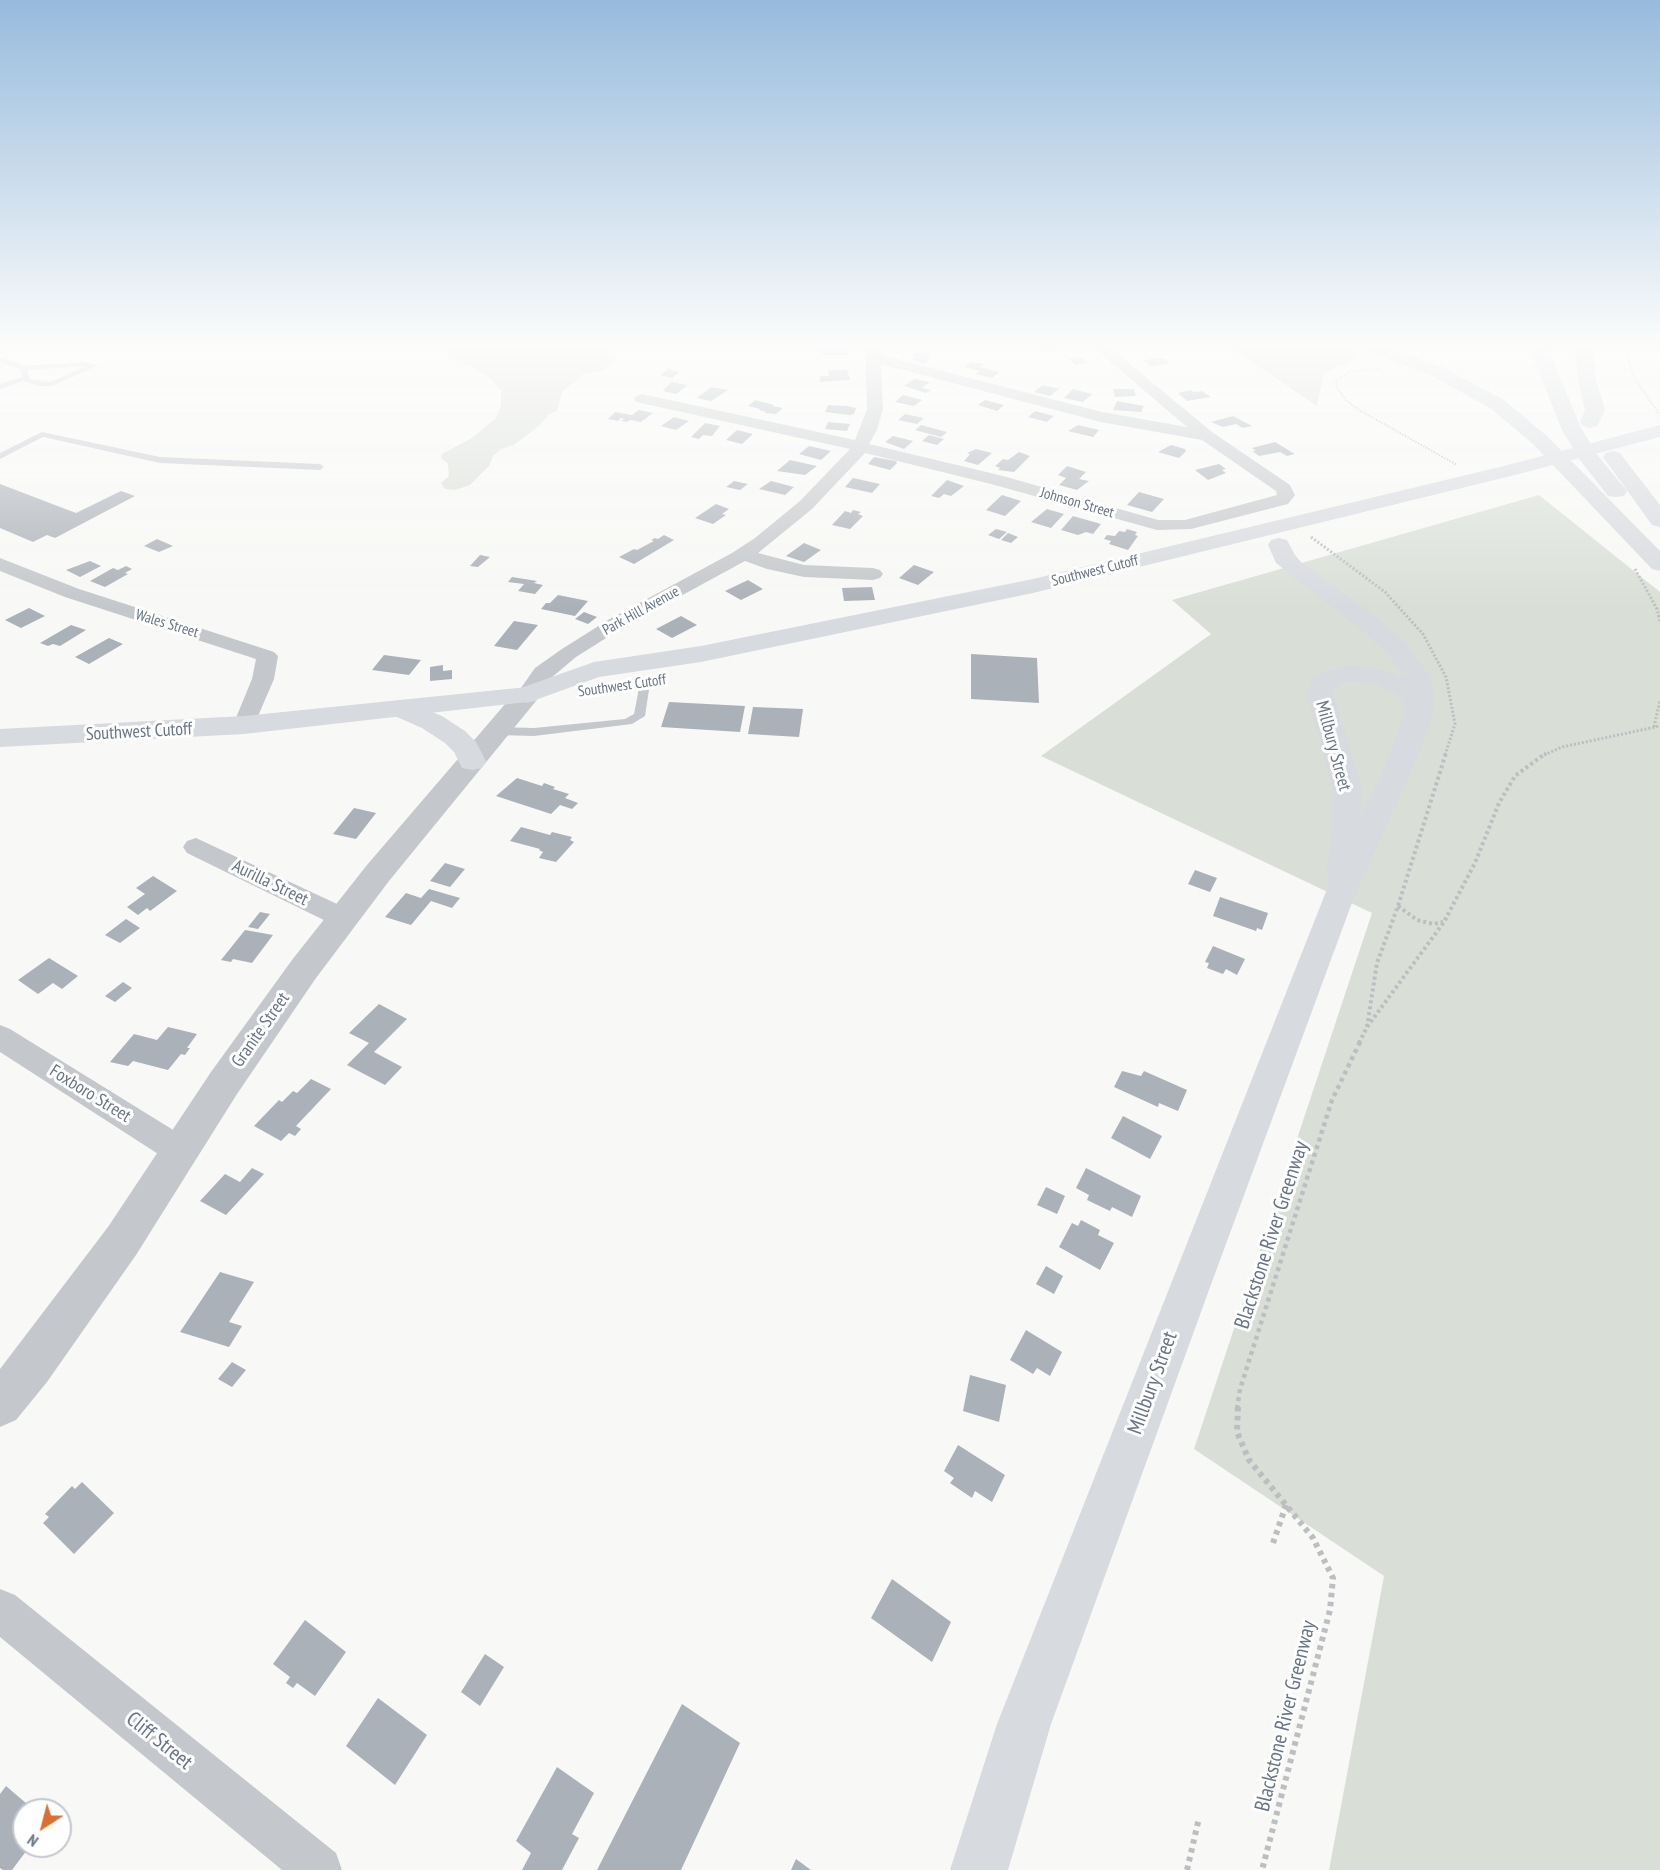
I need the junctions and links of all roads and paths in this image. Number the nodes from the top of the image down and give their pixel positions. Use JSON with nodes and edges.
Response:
{"nodes":[{"id":1,"x":806,"y":433,"type":"edge"},
{"id":2,"x":867,"y":433,"type":"edge"},
{"id":3,"x":1193,"y":433,"type":"edge"},
{"id":4,"x":1206,"y":433,"type":"edge"},
{"id":5,"x":1400,"y":433,"type":"edge"},
{"id":6,"x":1532,"y":433,"type":"edge"},
{"id":7,"x":1575,"y":433,"type":"edge"},
{"id":8,"x":1597,"y":433,"type":"edge"},
{"id":9,"x":1653,"y":433,"type":"edge"},
{"id":10,"x":1209,"y":436,"type":"junction"},
{"id":11,"x":1660,"y":445,"type":"edge"},
{"id":12,"x":860,"y":448,"type":"junction"},
{"id":13,"x":0,"y":456,"type":"edge"},
{"id":14,"x":320,"y":468,"type":"dead end"},
{"id":15,"x":1514,"y":476,"type":"junction"},
{"id":16,"x":1478,"y":478,"type":"junction"},
{"id":17,"x":1660,"y":520,"type":"edge"},
{"id":18,"x":1279,"y":545,"type":"junction"},
{"id":19,"x":1660,"y":545,"type":"edge"},
{"id":20,"x":743,"y":554,"type":"junction"},
{"id":21,"x":0,"y":564,"type":"edge"},
{"id":22,"x":1660,"y":564,"type":"edge"},
{"id":23,"x":1634,"y":568,"type":"dead end"},
{"id":24,"x":873,"y":574,"type":"dead end"},
{"id":25,"x":939,"y":607,"type":"junction"},
{"id":26,"x":1660,"y":622,"type":"edge"},
{"id":27,"x":829,"y":651,"type":"dead end"},
{"id":28,"x":645,"y":683,"type":"junction"},
{"id":29,"x":535,"y":684,"type":"junction"},
{"id":30,"x":1660,"y":700,"type":"edge"},
{"id":31,"x":400,"y":708,"type":"junction"},
{"id":32,"x":1417,"y":723,"type":"junction"},
{"id":33,"x":244,"y":725,"type":"junction"},
{"id":34,"x":1657,"y":727,"type":"edge"},
{"id":35,"x":497,"y":731,"type":"junction"},
{"id":36,"x":0,"y":738,"type":"edge"},
{"id":37,"x":472,"y":761,"type":"junction"},
{"id":38,"x":196,"y":847,"type":"dead end"},
{"id":39,"x":1337,"y":900,"type":"junction"},
{"id":40,"x":1398,"y":906,"type":"dead end"},
{"id":41,"x":343,"y":918,"type":"junction"},
{"id":42,"x":1444,"y":922,"type":"junction"},
{"id":43,"x":0,"y":1037,"type":"edge"},
{"id":44,"x":180,"y":1151,"type":"junction"},
{"id":45,"x":0,"y":1404,"type":"edge"},
{"id":46,"x":1286,"y":1505,"type":"junction"},
{"id":47,"x":1273,"y":1543,"type":"dead end"},
{"id":48,"x":0,"y":1610,"type":"edge"},
{"id":49,"x":1199,"y":1818,"type":"dead end"},
{"id":50,"x":319,"y":1870,"type":"edge"},
{"id":51,"x":980,"y":1870,"type":"edge"},
{"id":52,"x":1187,"y":1870,"type":"edge"},
{"id":53,"x":1262,"y":1870,"type":"edge"}],
"edges":[{"from":1,"to":12,"type":"street"},
{"from":2,"to":12,"type":"street","name":"Park Hill Avenue"},
{"from":3,"to":10,"type":"street"},
{"from":4,"to":10,"type":"street"},
{"from":5,"to":16,"type":"path"},
{"from":6,"to":22,"type":"main road"},
{"from":7,"to":19,"type":"main road"},
{"from":8,"to":17,"type":"main road"},
{"from":9,"to":15,"type":"main road","name":"Southwest Cutoff"},
{"from":10,"to":12,"type":"street","name":"Johnson Street"},
{"from":11,"to":15,"type":"main road","name":"Southwest Cutoff"},
{"from":12,"to":20,"type":"street","name":"Park Hill Avenue"},
{"from":13,"to":14,"type":"lane"},
{"from":15,"to":16,"type":"main road","name":"Southwest Cutoff"},
{"from":15,"to":18,"type":"main road","name":"Southwest Cutoff"},
{"from":16,"to":25,"type":"main road","name":"Southwest Cutoff"},
{"from":18,"to":25,"type":"main road","name":"Southwest Cutoff"},
{"from":18,"to":32,"type":"main road","name":"Millbury Street"},
{"from":20,"to":24,"type":"street"},
{"from":20,"to":29,"type":"street","name":"Park Hill Avenue"},
{"from":21,"to":33,"type":"street","name":"Wales Street"},
{"from":23,"to":26,"type":"path"},
{"from":25,"to":29,"type":"main road","name":"Southwest Cutoff"},
{"from":27,"to":28,"type":"main road","name":"Southwest Cutoff"},
{"from":28,"to":29,"type":"main road","name":"Southwest Cutoff"},
{"from":28,"to":35,"type":"lane"},
{"from":29,"to":31,"type":"main road","name":"Southwest Cutoff"},
{"from":29,"to":35,"type":"street","name":"Granite Street"},
{"from":30,"to":34,"type":"path"},
{"from":31,"to":33,"type":"main road","name":"Southwest Cutoff"},
{"from":31,"to":37,"type":"main road"},
{"from":32,"to":39,"type":"main road","name":"Millbury Street"},
{"from":32,"to":39,"type":"main road","name":"Millbury Street"},
{"from":33,"to":36,"type":"main road","name":"Southwest Cutoff"},
{"from":34,"to":42,"type":"path","name":"Blackstone River Greenway"},
{"from":35,"to":37,"type":"street","name":"Granite Street"},
{"from":37,"to":41,"type":"street","name":"Granite Street"},
{"from":38,"to":41,"type":"street","name":"Aurilla Street"},
{"from":39,"to":51,"type":"main road","name":"Millbury Street"},
{"from":40,"to":42,"type":"path"},
{"from":41,"to":44,"type":"street","name":"Granite Street"},
{"from":42,"to":46,"type":"path","name":"Blackstone River Greenway"},
{"from":43,"to":44,"type":"street","name":"Foxboro Street"},
{"from":44,"to":45,"type":"street","name":"Granite Street"},
{"from":46,"to":47,"type":"path"},
{"from":46,"to":53,"type":"path","name":"Blackstone River Greenway"},
{"from":48,"to":50,"type":"street","name":"Cliff Street"},
{"from":49,"to":52,"type":"path"}]}
